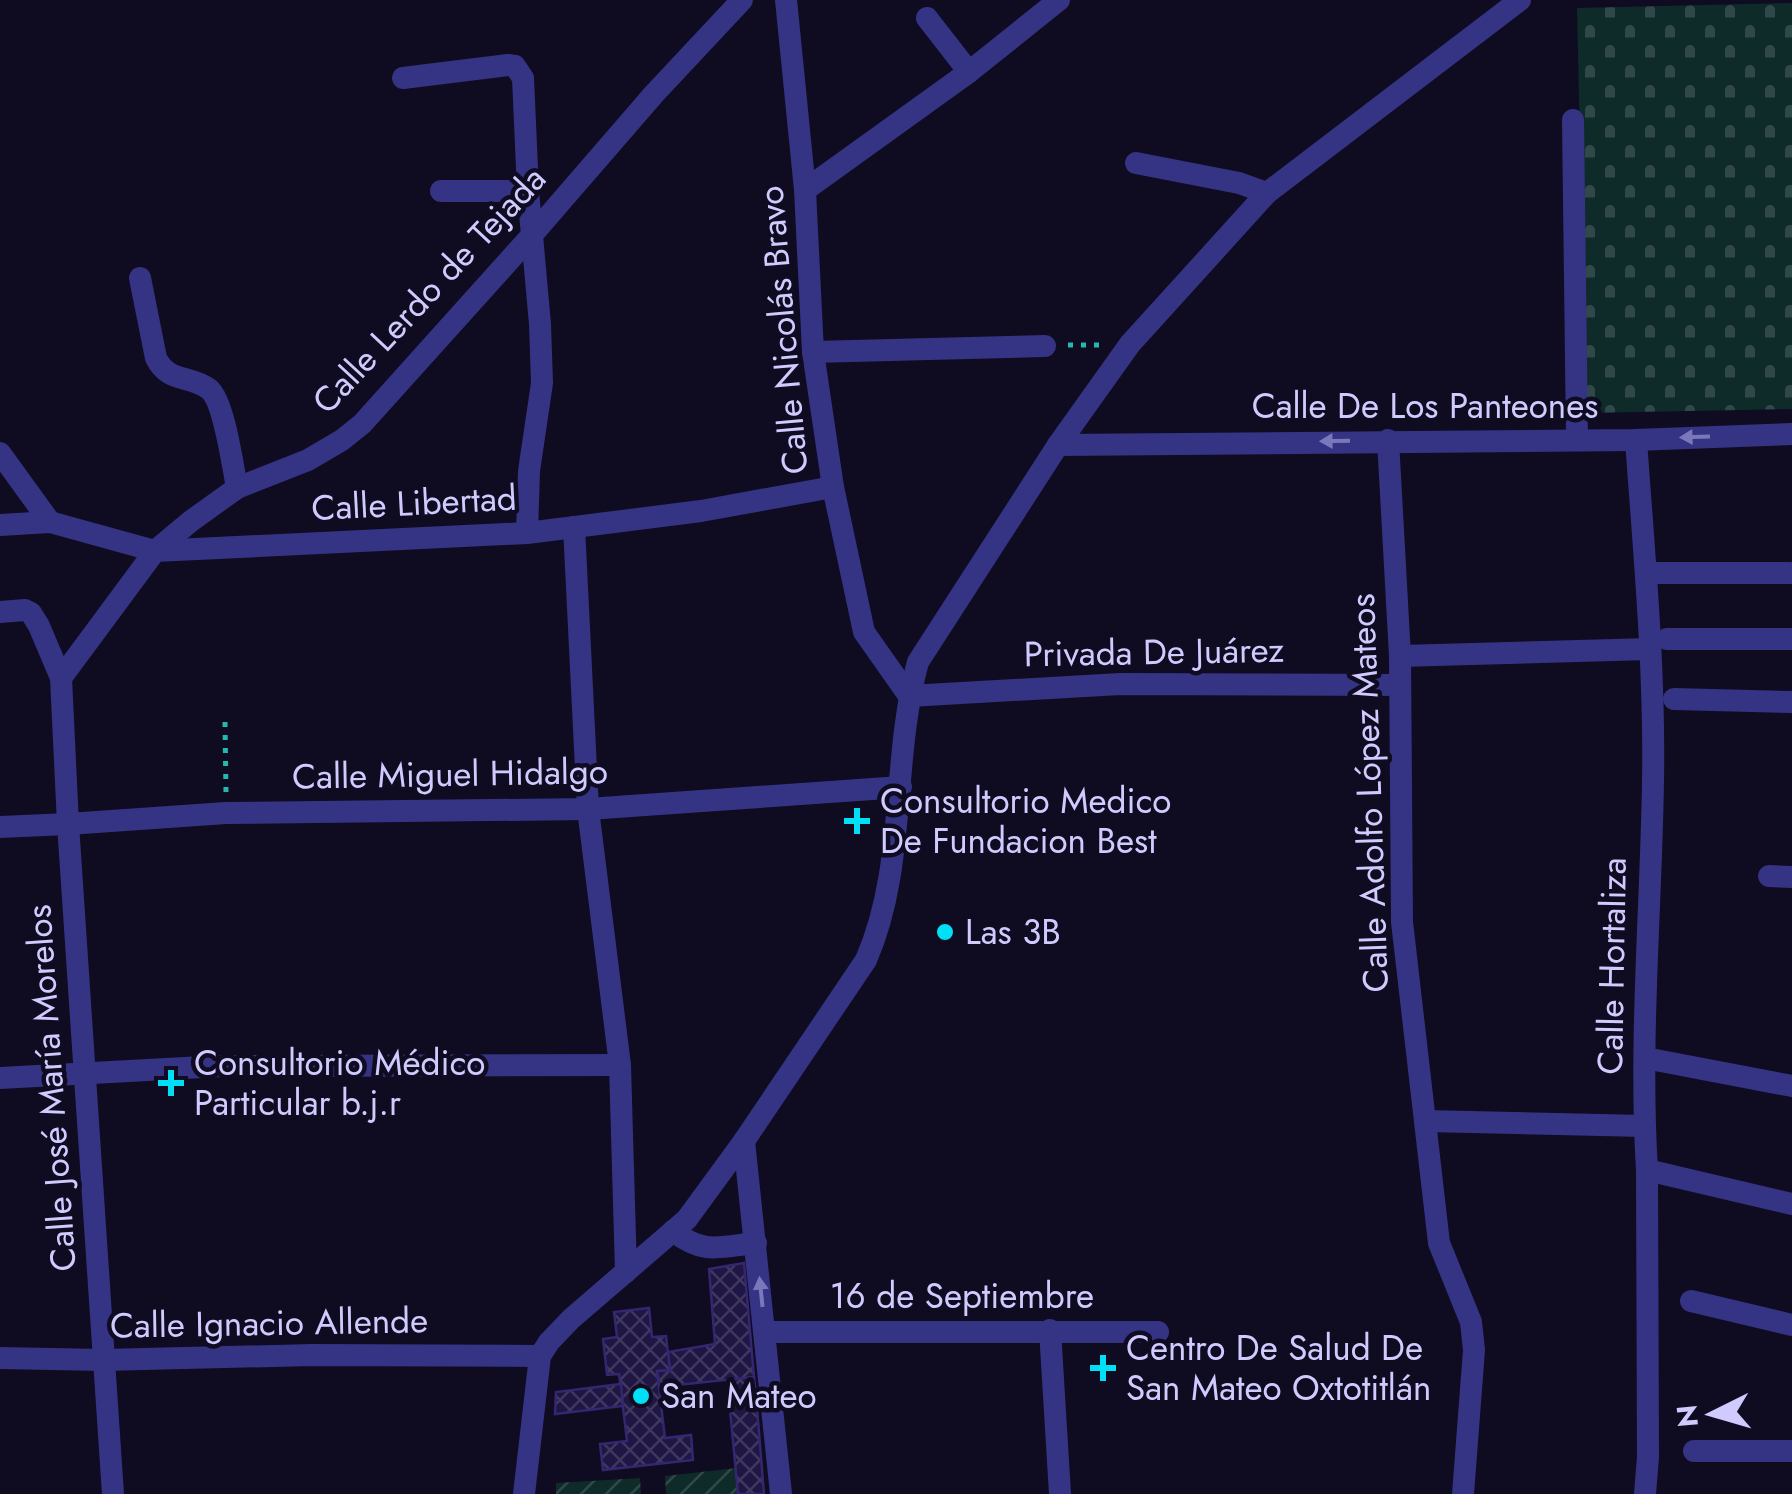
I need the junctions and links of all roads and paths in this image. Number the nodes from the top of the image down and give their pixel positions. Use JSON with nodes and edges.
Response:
{"nodes":[{"id":1,"x":742,"y":0,"type":"edge"},
{"id":2,"x":786,"y":0,"type":"edge"},
{"id":3,"x":1059,"y":0,"type":"edge"},
{"id":4,"x":1520,"y":0,"type":"edge"},
{"id":5,"x":927,"y":18,"type":"dead end"},
{"id":6,"x":969,"y":72,"type":"junction"},
{"id":7,"x":403,"y":78,"type":"dead end"},
{"id":8,"x":1573,"y":120,"type":"dead end"},
{"id":9,"x":1136,"y":163,"type":"dead end"},
{"id":10,"x":805,"y":190,"type":"junction"},
{"id":11,"x":442,"y":191,"type":"dead end"},
{"id":12,"x":528,"y":191,"type":"junction"},
{"id":13,"x":1267,"y":193,"type":"junction"},
{"id":14,"x":532,"y":235,"type":"junction"},
{"id":15,"x":140,"y":278,"type":"dead end"},
{"id":16,"x":1130,"y":344,"type":"junction"},
{"id":17,"x":1045,"y":346,"type":"joint"},
{"id":18,"x":813,"y":352,"type":"junction"},
{"id":19,"x":1792,"y":434,"type":"edge"},
{"id":20,"x":1388,"y":440,"type":"junction"},
{"id":21,"x":1577,"y":440,"type":"junction"},
{"id":22,"x":1636,"y":440,"type":"junction"},
{"id":23,"x":1058,"y":445,"type":"junction"},
{"id":24,"x":0,"y":453,"type":"edge"},
{"id":25,"x":833,"y":487,"type":"junction"},
{"id":26,"x":237,"y":488,"type":"junction"},
{"id":27,"x":50,"y":522,"type":"junction"},
{"id":28,"x":0,"y":525,"type":"edge"},
{"id":29,"x":574,"y":527,"type":"junction"},
{"id":30,"x":527,"y":533,"type":"junction"},
{"id":31,"x":155,"y":552,"type":"junction"},
{"id":32,"x":1646,"y":573,"type":"junction"},
{"id":33,"x":1790,"y":573,"type":"edge"},
{"id":34,"x":0,"y":612,"type":"edge"},
{"id":35,"x":1792,"y":639,"type":"edge"},
{"id":36,"x":1658,"y":644,"type":"junction"},
{"id":37,"x":1400,"y":656,"type":"junction"},
{"id":38,"x":61,"y":678,"type":"junction"},
{"id":39,"x":1400,"y":685,"type":"junction"},
{"id":40,"x":909,"y":696,"type":"junction"},
{"id":41,"x":1674,"y":699,"type":"dead end"},
{"id":42,"x":1792,"y":702,"type":"edge"},
{"id":43,"x":225,"y":722,"type":"dead end"},
{"id":44,"x":902,"y":787,"type":"junction"},
{"id":45,"x":588,"y":809,"type":"junction"},
{"id":46,"x":226,"y":812,"type":"junction"},
{"id":47,"x":68,"y":824,"type":"junction"},
{"id":48,"x":0,"y":827,"type":"edge"},
{"id":49,"x":1645,"y":1058,"type":"junction"},
{"id":50,"x":620,"y":1065,"type":"junction"},
{"id":51,"x":86,"y":1074,"type":"junction"},
{"id":52,"x":0,"y":1078,"type":"edge"},
{"id":53,"x":1792,"y":1086,"type":"edge"},
{"id":54,"x":1425,"y":1122,"type":"junction"},
{"id":55,"x":1644,"y":1126,"type":"junction"},
{"id":56,"x":744,"y":1141,"type":"junction"},
{"id":57,"x":1646,"y":1170,"type":"junction"},
{"id":58,"x":1792,"y":1204,"type":"edge"},
{"id":59,"x":672,"y":1231,"type":"junction"},
{"id":60,"x":756,"y":1243,"type":"junction"},
{"id":61,"x":626,"y":1272,"type":"junction"},
{"id":62,"x":1691,"y":1301,"type":"dead end"},
{"id":63,"x":1792,"y":1325,"type":"edge"},
{"id":64,"x":1050,"y":1330,"type":"junction"},
{"id":65,"x":766,"y":1332,"type":"junction"},
{"id":66,"x":1158,"y":1332,"type":"dead end"},
{"id":67,"x":540,"y":1356,"type":"junction"},
{"id":68,"x":0,"y":1358,"type":"edge"},
{"id":69,"x":104,"y":1360,"type":"junction"},
{"id":70,"x":1694,"y":1451,"type":"dead end"},
{"id":71,"x":1792,"y":1452,"type":"edge"},
{"id":72,"x":113,"y":1494,"type":"edge"},
{"id":73,"x":524,"y":1494,"type":"edge"},
{"id":74,"x":781,"y":1494,"type":"edge"},
{"id":75,"x":1060,"y":1494,"type":"edge"},
{"id":76,"x":1462,"y":1494,"type":"edge"},
{"id":77,"x":1645,"y":1494,"type":"edge"}],
"edges":[{"from":1,"to":14,"type":"street","name":"Calle Lerdo de Tejada"},
{"from":2,"to":10,"type":"street","name":"Calle Nicolás Bravo"},
{"from":3,"to":6,"type":"street"},
{"from":4,"to":13,"type":"street"},
{"from":5,"to":6,"type":"street"},
{"from":6,"to":10,"type":"street"},
{"from":7,"to":12,"type":"street"},
{"from":8,"to":21,"type":"street"},
{"from":9,"to":13,"type":"street"},
{"from":10,"to":18,"type":"street","name":"Calle Nicolás Bravo"},
{"from":11,"to":12,"type":"street"},
{"from":12,"to":14,"type":"street"},
{"from":13,"to":16,"type":"street"},
{"from":14,"to":26,"type":"street","name":"Calle Lerdo de Tejada"},
{"from":14,"to":30,"type":"street"},
{"from":15,"to":26,"type":"street"},
{"from":16,"to":17,"type":"path"},
{"from":16,"to":23,"type":"street"},
{"from":17,"to":18,"type":"street"},
{"from":18,"to":25,"type":"street","name":"Calle Nicolás Bravo"},
{"from":19,"to":22,"type":"street","name":"Calle De Los Panteones","one_way":true},
{"from":20,"to":21,"type":"street","name":"Calle De Los Panteones"},
{"from":20,"to":23,"type":"street","name":"Calle De Los Panteones","one_way":true},
{"from":20,"to":37,"type":"street","name":"Calle Adolfo López Mateos"},
{"from":21,"to":22,"type":"street","name":"Calle De Los Panteones"},
{"from":22,"to":32,"type":"street","name":"Calle Hortaliza"},
{"from":23,"to":40,"type":"street"},
{"from":24,"to":27,"type":"street"},
{"from":25,"to":29,"type":"street","name":"Calle Libertad"},
{"from":25,"to":40,"type":"street","name":"Calle Nicolás Bravo"},
{"from":26,"to":31,"type":"street","name":"Calle Lerdo de Tejada"},
{"from":27,"to":28,"type":"street","name":"Calle Libertad"},
{"from":27,"to":31,"type":"street","name":"Calle Libertad"},
{"from":29,"to":30,"type":"street","name":"Calle Libertad"},
{"from":29,"to":45,"type":"street"},
{"from":30,"to":31,"type":"street","name":"Calle Libertad"},
{"from":31,"to":38,"type":"street","name":"Calle Lerdo de Tejada"},
{"from":32,"to":33,"type":"street"},
{"from":32,"to":36,"type":"street","name":"Calle Hortaliza"},
{"from":34,"to":38,"type":"street"},
{"from":35,"to":36,"type":"street"},
{"from":36,"to":37,"type":"street"},
{"from":36,"to":49,"type":"street","name":"Calle Hortaliza"},
{"from":37,"to":39,"type":"street","name":"Calle Adolfo López Mateos"},
{"from":38,"to":47,"type":"street","name":"Calle José María Morelos"},
{"from":39,"to":40,"type":"street","name":"Privada De Juárez"},
{"from":39,"to":54,"type":"street","name":"Calle Adolfo López Mateos"},
{"from":40,"to":44,"type":"street"},
{"from":41,"to":42,"type":"street"},
{"from":43,"to":46,"type":"path"},
{"from":44,"to":45,"type":"street","name":"Calle Miguel Hidalgo"},
{"from":44,"to":56,"type":"street"},
{"from":45,"to":46,"type":"street","name":"Calle Miguel Hidalgo"},
{"from":45,"to":50,"type":"street"},
{"from":46,"to":47,"type":"street","name":"Calle Miguel Hidalgo"},
{"from":47,"to":48,"type":"street","name":"Calle Miguel Hidalgo"},
{"from":47,"to":51,"type":"street","name":"Calle José María Morelos"},
{"from":49,"to":53,"type":"street"},
{"from":49,"to":55,"type":"street","name":"Calle Hortaliza"},
{"from":50,"to":51,"type":"street"},
{"from":50,"to":61,"type":"street"},
{"from":51,"to":52,"type":"street"},
{"from":51,"to":69,"type":"street","name":"Calle José María Morelos"},
{"from":54,"to":55,"type":"street"},
{"from":54,"to":76,"type":"street","name":"Calle Adolfo López Mateos"},
{"from":55,"to":57,"type":"street","name":"Calle Hortaliza"},
{"from":56,"to":59,"type":"street"},
{"from":56,"to":60,"type":"street"},
{"from":57,"to":58,"type":"street"},
{"from":57,"to":77,"type":"street","name":"Calle Hortaliza"},
{"from":59,"to":60,"type":"street"},
{"from":59,"to":61,"type":"street"},
{"from":65,"to":60,"type":"street","one_way":true},
{"from":61,"to":67,"type":"street"},
{"from":62,"to":63,"type":"street"},
{"from":64,"to":65,"type":"street","name":"16 de Septiembre"},
{"from":64,"to":66,"type":"street","name":"16 de Septiembre"},
{"from":64,"to":75,"type":"street"},
{"from":65,"to":74,"type":"street"},
{"from":67,"to":69,"type":"street","name":"Calle Ignacio Allende"},
{"from":67,"to":73,"type":"street"},
{"from":68,"to":69,"type":"street","name":"Calle Ignacio Allende"},
{"from":69,"to":72,"type":"street","name":"Calle José María Morelos"},
{"from":70,"to":71,"type":"street"}]}
